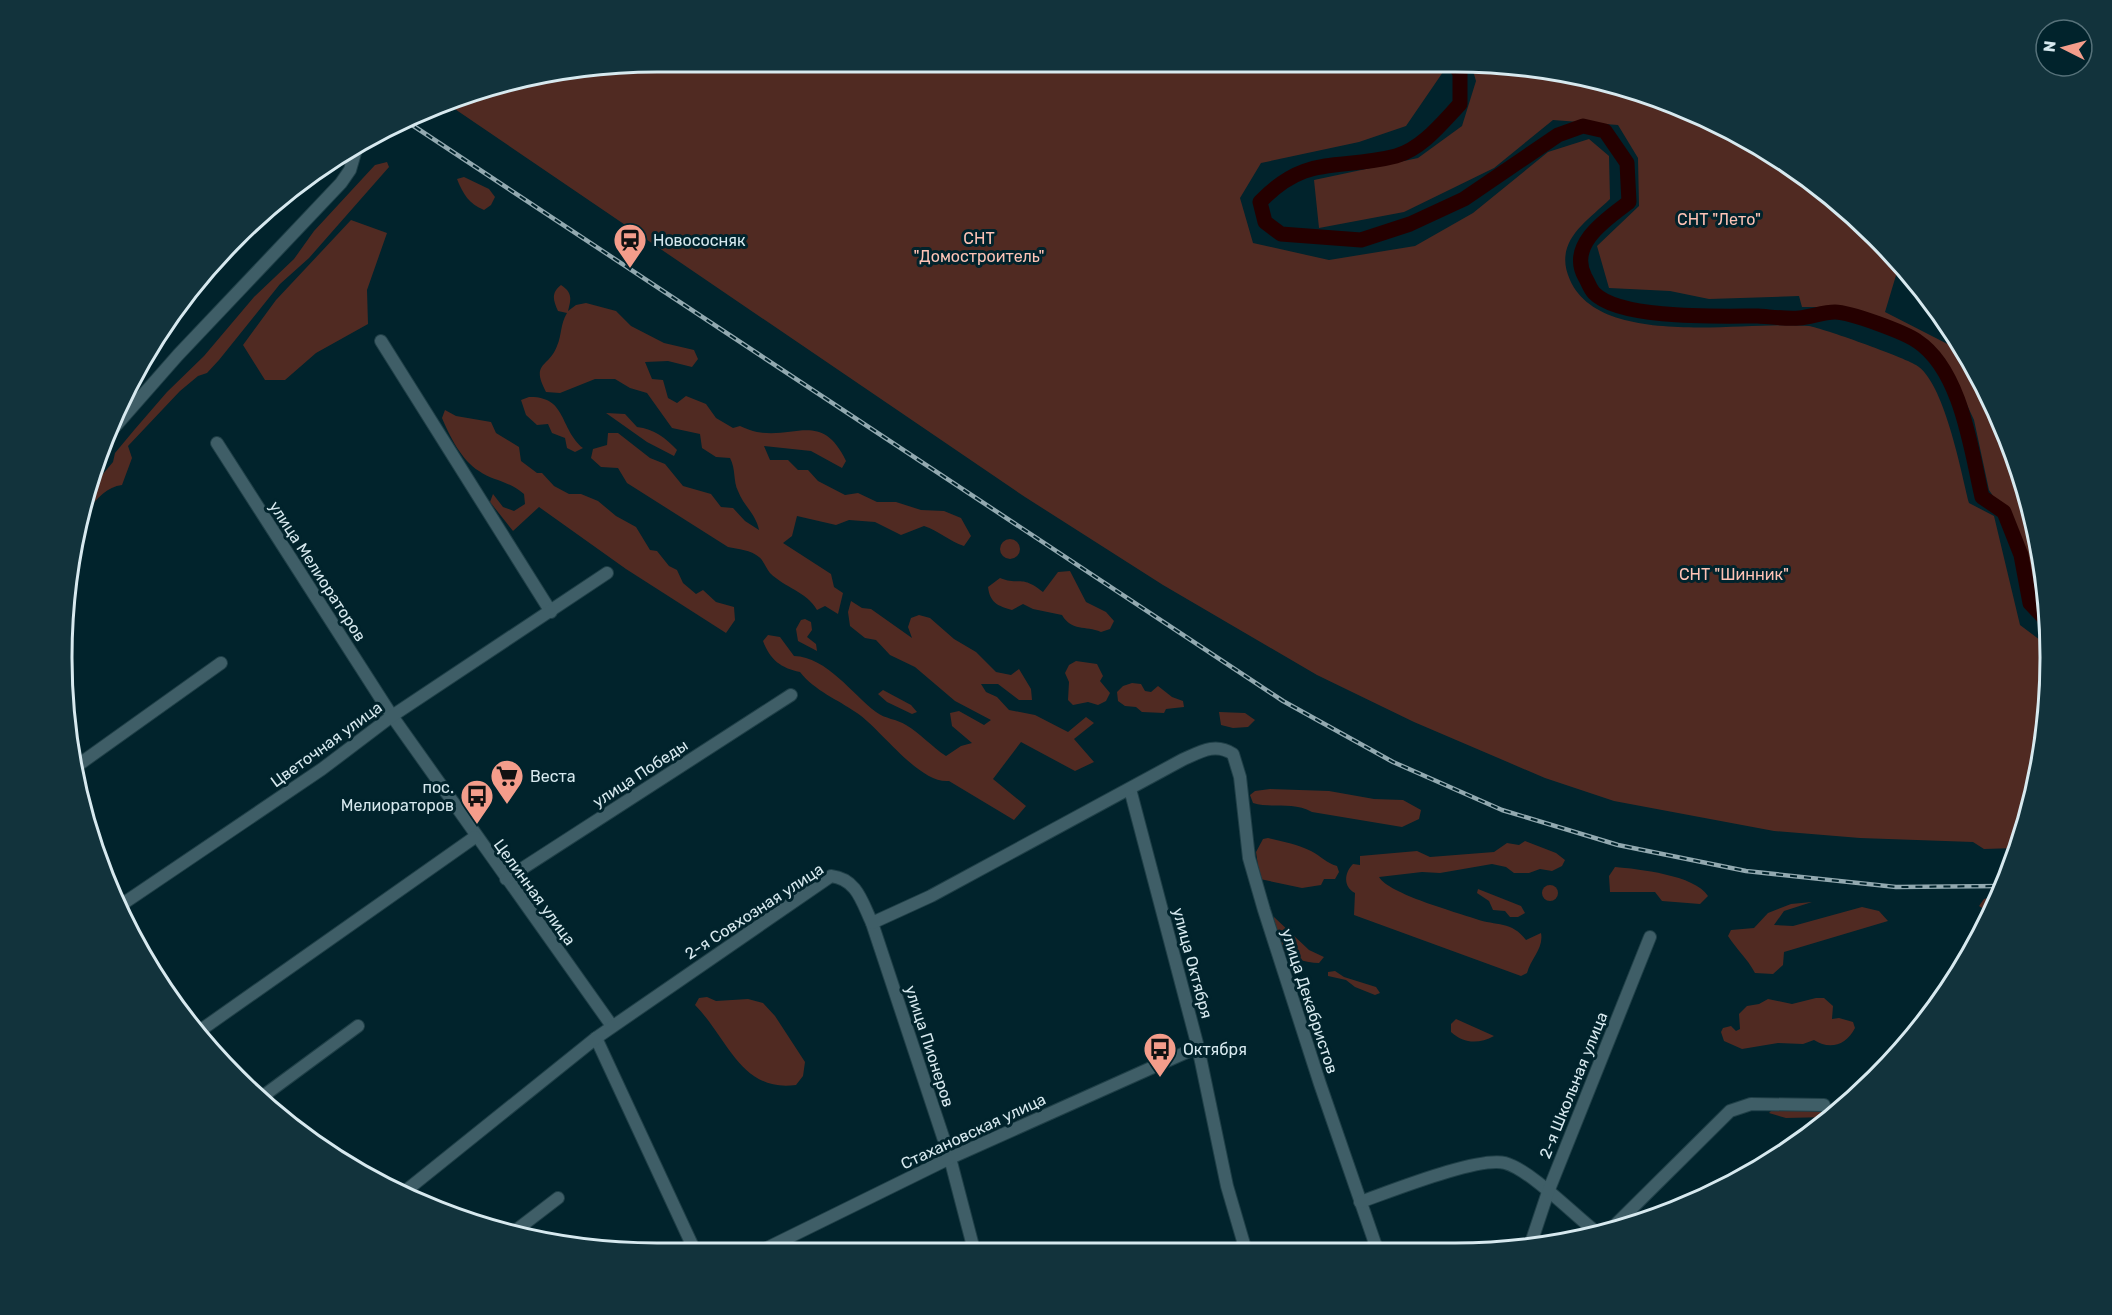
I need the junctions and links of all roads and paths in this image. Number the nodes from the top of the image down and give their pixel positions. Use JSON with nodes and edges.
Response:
{"nodes":[{"id":1,"x":354,"y":157,"type":"edge"},
{"id":2,"x":381,"y":341,"type":"dead end"},
{"id":3,"x":125,"y":416,"type":"edge"},
{"id":4,"x":217,"y":443,"type":"dead end"},
{"id":5,"x":607,"y":573,"type":"dead end"},
{"id":6,"x":551,"y":612,"type":"junction"},
{"id":7,"x":221,"y":663,"type":"dead end"},
{"id":8,"x":791,"y":695,"type":"dead end"},
{"id":9,"x":392,"y":716,"type":"junction"},
{"id":10,"x":82,"y":763,"type":"edge"},
{"id":11,"x":1130,"y":789,"type":"junction"},
{"id":12,"x":475,"y":837,"type":"junction"},
{"id":13,"x":506,"y":879,"type":"junction"},
{"id":14,"x":126,"y":902,"type":"edge"},
{"id":15,"x":872,"y":923,"type":"junction"},
{"id":16,"x":1650,"y":937,"type":"dead end"},
{"id":17,"x":358,"y":1026,"type":"dead end"},
{"id":18,"x":612,"y":1026,"type":"junction"},
{"id":19,"x":204,"y":1028,"type":"edge"},
{"id":20,"x":596,"y":1038,"type":"junction"},
{"id":21,"x":1198,"y":1047,"type":"junction"},
{"id":22,"x":266,"y":1094,"type":"edge"},
{"id":23,"x":1824,"y":1105,"type":"dead end"},
{"id":24,"x":950,"y":1158,"type":"junction"},
{"id":25,"x":410,"y":1188,"type":"edge"},
{"id":26,"x":1548,"y":1192,"type":"junction"},
{"id":27,"x":558,"y":1198,"type":"dead end"},
{"id":28,"x":1360,"y":1203,"type":"junction"},
{"id":29,"x":1622,"y":1218,"type":"edge"},
{"id":30,"x":521,"y":1227,"type":"edge"},
{"id":31,"x":1590,"y":1227,"type":"edge"},
{"id":32,"x":1533,"y":1238,"type":"edge"},
{"id":33,"x":691,"y":1243,"type":"edge"},
{"id":34,"x":777,"y":1243,"type":"edge"},
{"id":35,"x":972,"y":1243,"type":"edge"},
{"id":36,"x":1244,"y":1243,"type":"edge"},
{"id":37,"x":1375,"y":1243,"type":"edge"}],
"edges":[{"from":1,"to":3,"type":"street"},
{"from":2,"to":6,"type":"street"},
{"from":4,"to":9,"type":"street","name":"улица Мелиораторов"},
{"from":5,"to":6,"type":"street","name":"Цветочная улица"},
{"from":6,"to":9,"type":"street","name":"Цветочная улица"},
{"from":7,"to":10,"type":"street"},
{"from":8,"to":13,"type":"street","name":"улица Победы"},
{"from":9,"to":12,"type":"street","name":"Целинная улица"},
{"from":9,"to":14,"type":"street","name":"Цветочная улица"},
{"from":11,"to":15,"type":"street"},
{"from":11,"to":21,"type":"street","name":"улица Октября"},
{"from":11,"to":28,"type":"street","name":"улица Декабристов"},
{"from":12,"to":13,"type":"street","name":"Целинная улица"},
{"from":12,"to":19,"type":"street"},
{"from":13,"to":18,"type":"street","name":"Целинная улица"},
{"from":15,"to":18,"type":"street","name":"2-я Совхозная улица"},
{"from":15,"to":24,"type":"street","name":"улица Пионеров"},
{"from":16,"to":26,"type":"street","name":"2-я Школьная улица"},
{"from":17,"to":22,"type":"street"},
{"from":18,"to":20,"type":"street","name":"2-я Совхозная улица"},
{"from":20,"to":25,"type":"street","name":"2-я Совхозная улица"},
{"from":20,"to":33,"type":"street"},
{"from":21,"to":24,"type":"street","name":"Стахановская улица"},
{"from":21,"to":36,"type":"street","name":"улица Октября"},
{"from":23,"to":29,"type":"street"},
{"from":24,"to":34,"type":"street","name":"Стахановская улица"},
{"from":24,"to":35,"type":"street","name":"улица Пионеров"},
{"from":26,"to":28,"type":"street"},
{"from":26,"to":31,"type":"street"},
{"from":26,"to":32,"type":"street","name":"2-я Школьная улица"},
{"from":27,"to":30,"type":"street"},
{"from":28,"to":37,"type":"street","name":"улица Декабристов"}]}
